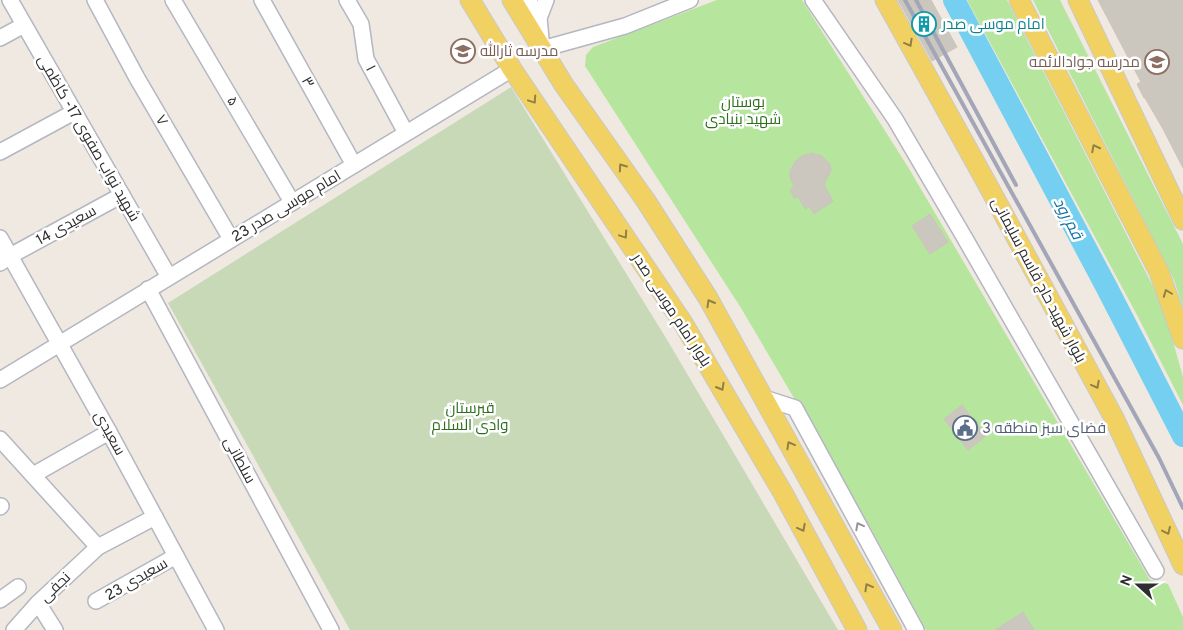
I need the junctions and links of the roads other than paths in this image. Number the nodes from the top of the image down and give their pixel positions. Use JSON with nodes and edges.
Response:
{"nodes":[{"id":1,"x":10,"y":0,"type":"edge"},
{"id":2,"x":95,"y":0,"type":"edge"},
{"id":3,"x":173,"y":0,"type":"edge"},
{"id":4,"x":262,"y":0,"type":"edge"},
{"id":5,"x":347,"y":0,"type":"edge"},
{"id":6,"x":470,"y":0,"type":"edge"},
{"id":7,"x":512,"y":0,"type":"edge"},
{"id":8,"x":528,"y":0,"type":"edge"},
{"id":9,"x":546,"y":0,"type":"edge"},
{"id":10,"x":690,"y":0,"type":"edge"},
{"id":11,"x":813,"y":0,"type":"edge"},
{"id":12,"x":885,"y":0,"type":"edge"},
{"id":13,"x":1019,"y":0,"type":"edge"},
{"id":14,"x":1078,"y":0,"type":"edge"},
{"id":15,"x":539,"y":18,"type":"junction"},
{"id":16,"x":24,"y":25,"type":"junction"},
{"id":17,"x":0,"y":38,"type":"edge"},
{"id":18,"x":542,"y":49,"type":"junction"},
{"id":19,"x":512,"y":69,"type":"junction"},
{"id":20,"x":74,"y":112,"type":"junction"},
{"id":21,"x":406,"y":133,"type":"junction"},
{"id":22,"x":0,"y":152,"type":"edge"},
{"id":23,"x":354,"y":165,"type":"junction"},
{"id":24,"x":122,"y":195,"type":"junction"},
{"id":25,"x":292,"y":202,"type":"junction"},
{"id":26,"x":1183,"y":220,"type":"edge"},
{"id":27,"x":0,"y":238,"type":"edge"},
{"id":28,"x":231,"y":239,"type":"junction"},
{"id":29,"x":5,"y":260,"type":"edge"},
{"id":30,"x":169,"y":277,"type":"junction"},
{"id":31,"x":148,"y":289,"type":"junction"},
{"id":32,"x":1183,"y":339,"type":"edge"},
{"id":33,"x":59,"y":343,"type":"junction"},
{"id":34,"x":0,"y":380,"type":"edge"},
{"id":35,"x":764,"y":398,"type":"junction"},
{"id":36,"x":110,"y":432,"type":"junction"},
{"id":37,"x":0,"y":439,"type":"edge"},
{"id":38,"x":32,"y":475,"type":"junction"},
{"id":39,"x":155,"y":517,"type":"junction"},
{"id":40,"x":98,"y":547,"type":"junction"},
{"id":41,"x":176,"y":556,"type":"junction"},
{"id":42,"x":1183,"y":565,"type":"edge"},
{"id":43,"x":1156,"y":571,"type":"dead end"},
{"id":44,"x":18,"y":587,"type":"dead end"},
{"id":45,"x":0,"y":600,"type":"edge"},
{"id":46,"x":96,"y":601,"type":"dead end"},
{"id":47,"x":38,"y":604,"type":"junction"},
{"id":48,"x":212,"y":628,"type":"edge"},
{"id":49,"x":14,"y":630,"type":"edge"},
{"id":50,"x":55,"y":630,"type":"edge"},
{"id":51,"x":331,"y":630,"type":"edge"},
{"id":52,"x":857,"y":630,"type":"edge"},
{"id":53,"x":892,"y":630,"type":"edge"},
{"id":54,"x":916,"y":630,"type":"edge"}],
"edges":[{"from":1,"to":16,"type":"street","name":"شهید نواب صفوی 17- کاظمی"},
{"from":2,"to":28,"type":"street","name":"۷"},
{"from":3,"to":25,"type":"street","name":"۵"},
{"from":4,"to":23,"type":"street","name":"۳"},
{"from":5,"to":21,"type":"street","name":"۱"},
{"from":6,"to":19,"type":"main road","name":"بلوار امام موسی صدر"},
{"from":7,"to":18,"type":"main road"},
{"from":8,"to":15,"type":"street"},
{"from":9,"to":15,"type":"street"},
{"from":10,"to":18,"type":"street"},
{"from":11,"to":43,"type":"street"},
{"from":12,"to":42,"type":"main road","name":"بلوار شهید حاج قاسم سلیمانی","one_way":true},
{"from":32,"to":13,"type":"main road","one_way":true},
{"from":14,"to":26,"type":"main road"},
{"from":15,"to":18,"type":"street"},
{"from":16,"to":17,"type":"street"},
{"from":16,"to":20,"type":"street","name":"شهید نواب صفوی 17- کاظمی"},
{"from":35,"to":18,"type":"main road","one_way":true},
{"from":19,"to":21,"type":"street","name":"امام موسی صدر 23"},
{"from":19,"to":52,"type":"main road","name":"بلوار امام موسی صدر","one_way":true},
{"from":20,"to":22,"type":"street"},
{"from":20,"to":24,"type":"street","name":"شهید نواب صفوی 17- کاظمی"},
{"from":21,"to":23,"type":"street","name":"امام موسی صدر 23"},
{"from":23,"to":25,"type":"street","name":"امام موسی صدر 23"},
{"from":24,"to":29,"type":"street","name":"سعیدی 14"},
{"from":24,"to":30,"type":"street","name":"شهید نواب صفوی 17- کاظمی"},
{"from":25,"to":28,"type":"street","name":"امام موسی صدر 23"},
{"from":27,"to":29,"type":"street","name":"سعیدی"},
{"from":28,"to":30,"type":"street","name":"امام موسی صدر 23"},
{"from":29,"to":33,"type":"street","name":"سعیدی"},
{"from":30,"to":31,"type":"street","name":"امام موسی صدر 23"},
{"from":31,"to":33,"type":"street","name":"امام موسی صدر 23"},
{"from":31,"to":51,"type":"street","name":"سلطانی"},
{"from":33,"to":34,"type":"street","name":"امام موسی صدر 23"},
{"from":33,"to":36,"type":"street","name":"سعیدی"},
{"from":53,"to":35,"type":"main road","one_way":true},
{"from":54,"to":35,"type":"street","one_way":true},
{"from":36,"to":38,"type":"street"},
{"from":36,"to":39,"type":"street","name":"سعیدی"},
{"from":37,"to":38,"type":"street"},
{"from":38,"to":40,"type":"street"},
{"from":39,"to":40,"type":"street","name":"نجفی"},
{"from":39,"to":41,"type":"street","name":"سعیدی"},
{"from":40,"to":47,"type":"street","name":"نجفی"},
{"from":41,"to":46,"type":"street","name":"سعیدی 23"},
{"from":41,"to":48,"type":"street","name":"سعیدی"},
{"from":44,"to":45,"type":"street"},
{"from":47,"to":49,"type":"street","name":"نجفی"},
{"from":47,"to":50,"type":"street"}]}
